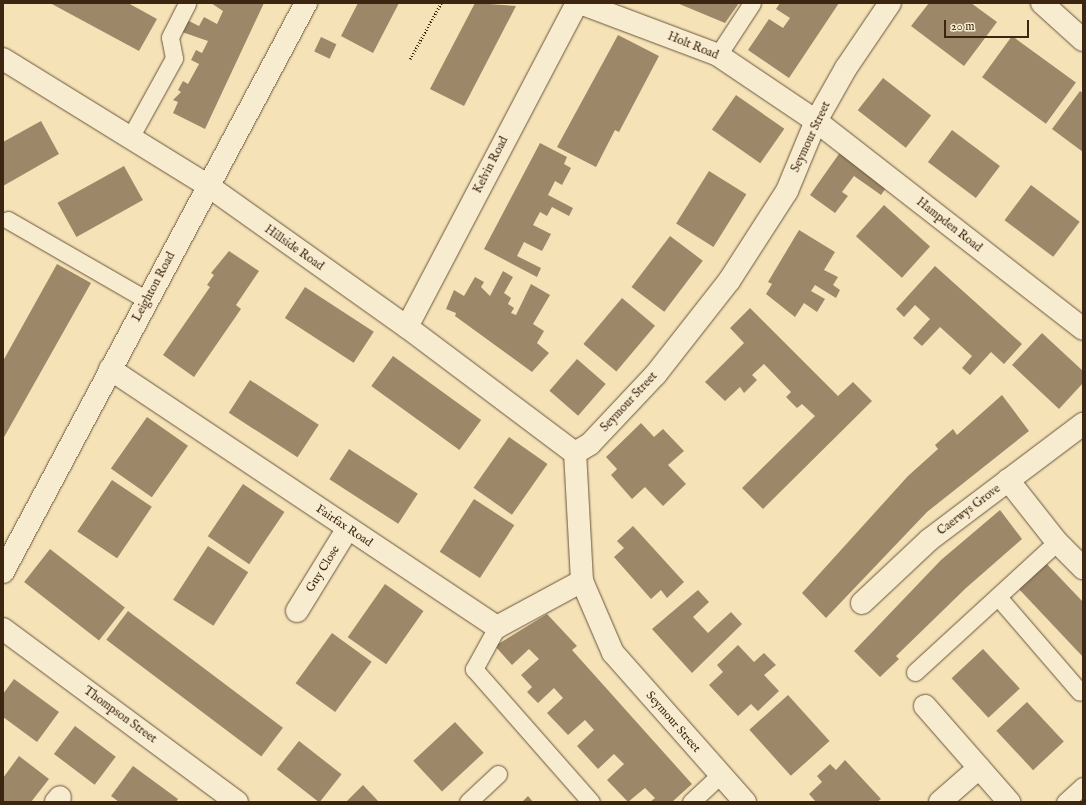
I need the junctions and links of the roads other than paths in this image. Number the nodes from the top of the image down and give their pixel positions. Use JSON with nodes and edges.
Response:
{"nodes":[{"id":1,"x":187,"y":3,"type":"edge"},
{"id":2,"x":306,"y":3,"type":"edge"},
{"id":3,"x":579,"y":3,"type":"edge"},
{"id":4,"x":752,"y":3,"type":"edge"},
{"id":5,"x":890,"y":3,"type":"edge"},
{"id":6,"x":1042,"y":3,"type":"edge"},
{"id":7,"x":1083,"y":40,"type":"edge"},
{"id":8,"x":718,"y":56,"type":"junction"},
{"id":9,"x":3,"y":60,"type":"edge"},
{"id":10,"x":816,"y":121,"type":"junction"},
{"id":11,"x":131,"y":136,"type":"junction"},
{"id":12,"x":207,"y":185,"type":"junction"},
{"id":13,"x":8,"y":220,"type":"dead end"},
{"id":14,"x":147,"y":300,"type":"junction"},
{"id":15,"x":407,"y":327,"type":"junction"},
{"id":16,"x":1083,"y":330,"type":"edge"},
{"id":17,"x":110,"y":370,"type":"junction"},
{"id":18,"x":1083,"y":424,"type":"edge"},
{"id":19,"x":575,"y":453,"type":"junction"},
{"id":20,"x":1008,"y":480,"type":"junction"},
{"id":21,"x":348,"y":528,"type":"junction"},
{"id":22,"x":1057,"y":542,"type":"junction"},
{"id":23,"x":1082,"y":564,"type":"edge"},
{"id":24,"x":3,"y":572,"type":"edge"},
{"id":25,"x":582,"y":581,"type":"junction"},
{"id":26,"x":998,"y":598,"type":"junction"},
{"id":27,"x":862,"y":603,"type":"dead end"},
{"id":28,"x":297,"y":611,"type":"dead end"},
{"id":29,"x":497,"y":627,"type":"junction"},
{"id":30,"x":3,"y":628,"type":"edge"},
{"id":31,"x":915,"y":672,"type":"dead end"},
{"id":32,"x":1080,"y":692,"type":"dead end"},
{"id":33,"x":925,"y":706,"type":"dead end"},
{"id":34,"x":978,"y":768,"type":"junction"},
{"id":35,"x":498,"y":774,"type":"dead end"},
{"id":36,"x":720,"y":775,"type":"junction"},
{"id":37,"x":1083,"y":786,"type":"edge"},
{"id":38,"x":238,"y":802,"type":"edge"},
{"id":39,"x":468,"y":802,"type":"edge"},
{"id":40,"x":591,"y":802,"type":"edge"},
{"id":41,"x":691,"y":802,"type":"edge"},
{"id":42,"x":745,"y":802,"type":"edge"},
{"id":43,"x":940,"y":802,"type":"edge"},
{"id":44,"x":1009,"y":802,"type":"edge"},
{"id":45,"x":1065,"y":802,"type":"edge"}],
"edges":[{"from":1,"to":11,"type":"lane"},
{"from":2,"to":12,"type":"street","name":"Leighton Road"},
{"from":3,"to":8,"type":"street","name":"Holt Road"},
{"from":3,"to":15,"type":"street","name":"Kelvin Road"},
{"from":4,"to":8,"type":"lane"},
{"from":5,"to":10,"type":"street","name":"Seymour Street"},
{"from":6,"to":7,"type":"street"},
{"from":8,"to":10,"type":"street","name":"Holt Road"},
{"from":9,"to":11,"type":"street","name":"Hillside Road"},
{"from":10,"to":16,"type":"street","name":"Hampden Road"},
{"from":10,"to":19,"type":"street","name":"Seymour Street"},
{"from":11,"to":12,"type":"street","name":"Hillside Road"},
{"from":12,"to":14,"type":"street","name":"Leighton Road"},
{"from":12,"to":15,"type":"street","name":"Hillside Road"},
{"from":13,"to":14,"type":"lane"},
{"from":14,"to":17,"type":"street","name":"Leighton Road"},
{"from":15,"to":19,"type":"street","name":"Hillside Road"},
{"from":17,"to":21,"type":"street","name":"Fairfax Road"},
{"from":17,"to":24,"type":"street","name":"Leighton Road"},
{"from":18,"to":20,"type":"street","name":"Caerwys Grove"},
{"from":19,"to":25,"type":"street","name":"Seymour Street"},
{"from":20,"to":22,"type":"street"},
{"from":20,"to":27,"type":"street","name":"Caerwys Grove"},
{"from":21,"to":28,"type":"street","name":"Guy Close"},
{"from":21,"to":29,"type":"street","name":"Fairfax Road"},
{"from":22,"to":23,"type":"street"},
{"from":22,"to":26,"type":"lane"},
{"from":25,"to":29,"type":"street"},
{"from":25,"to":36,"type":"street","name":"Seymour Street"},
{"from":26,"to":31,"type":"lane"},
{"from":26,"to":32,"type":"lane"},
{"from":29,"to":40,"type":"lane"},
{"from":30,"to":38,"type":"street","name":"Thompson Street"},
{"from":33,"to":34,"type":"street"},
{"from":34,"to":43,"type":"street"},
{"from":34,"to":44,"type":"street"},
{"from":35,"to":39,"type":"lane"},
{"from":36,"to":41,"type":"lane"},
{"from":36,"to":42,"type":"street","name":"Seymour Street"},
{"from":37,"to":45,"type":"lane"}]}
